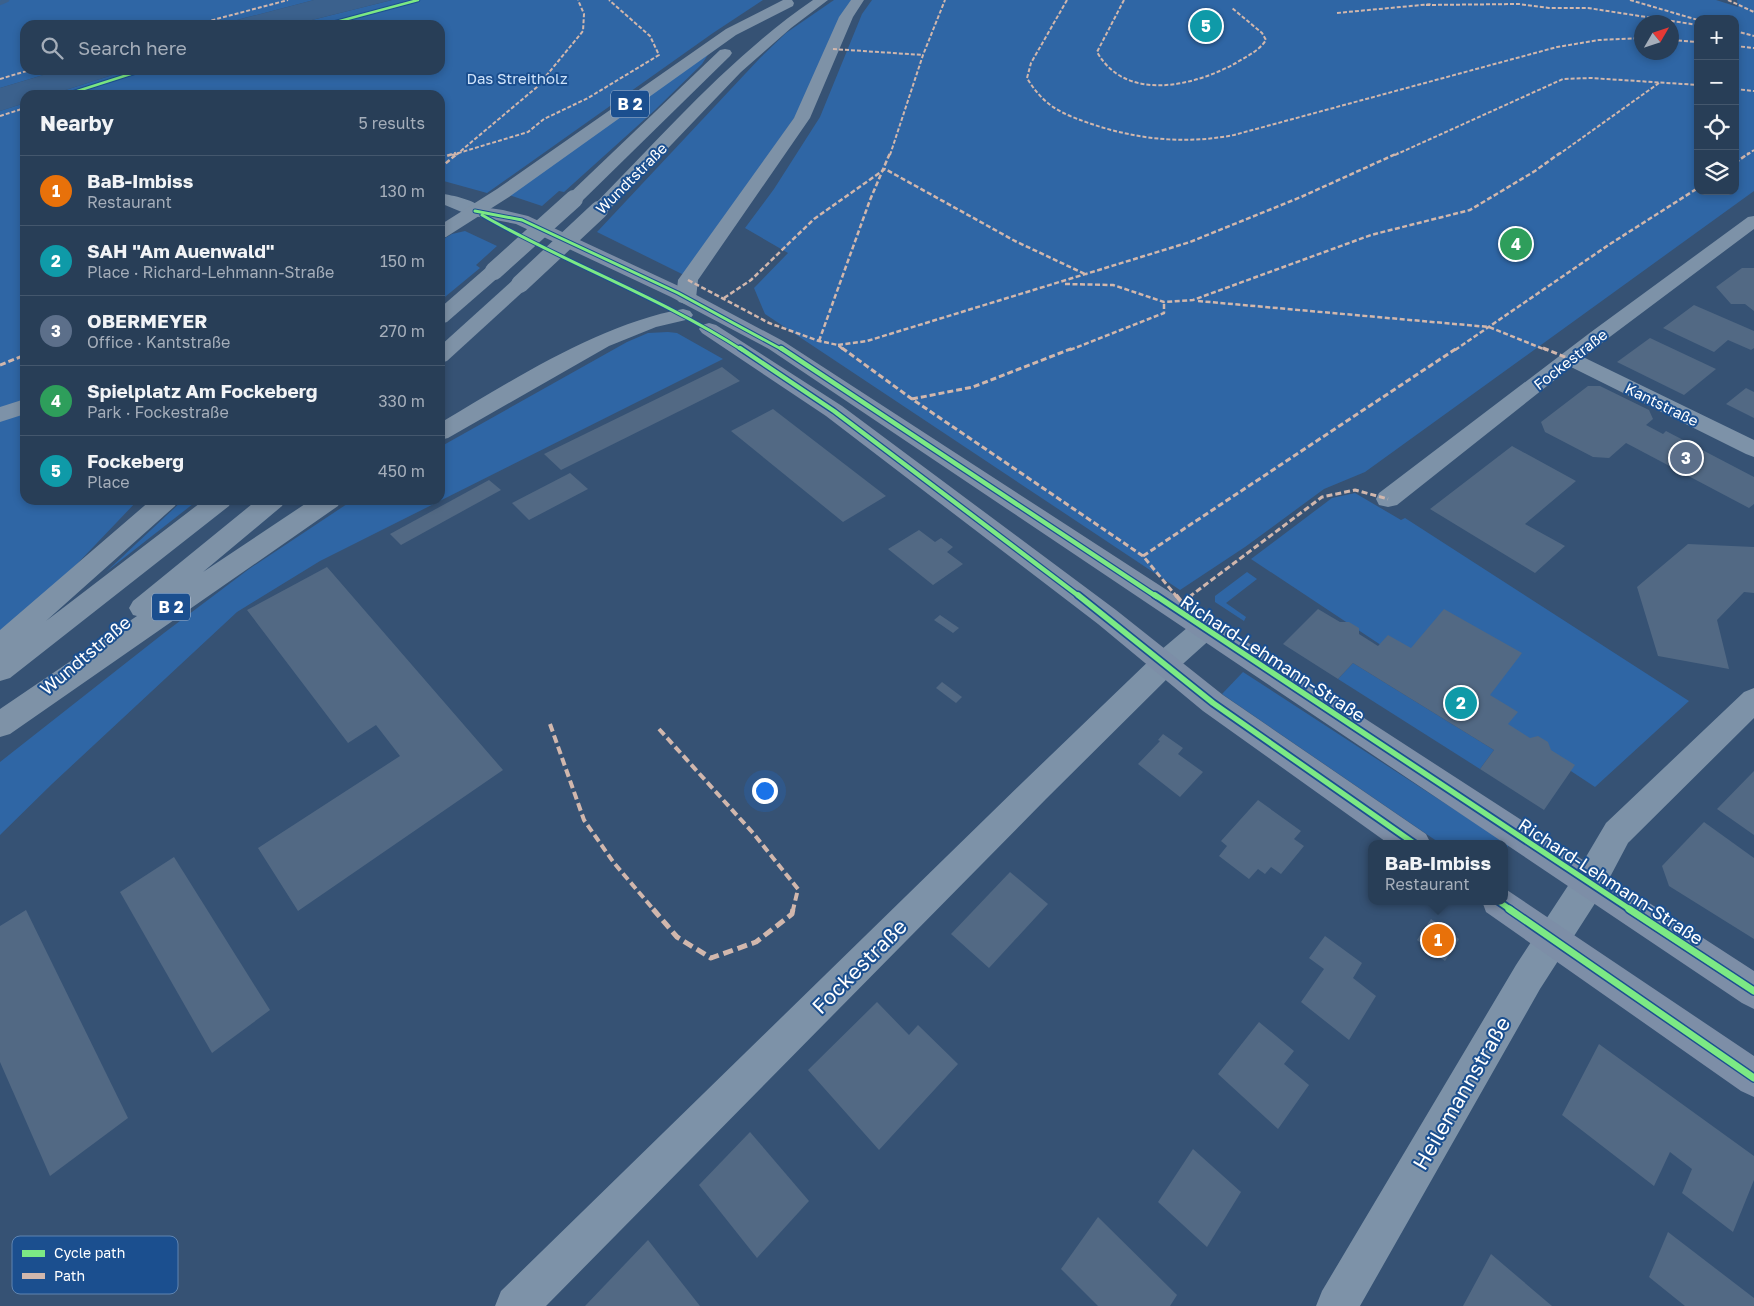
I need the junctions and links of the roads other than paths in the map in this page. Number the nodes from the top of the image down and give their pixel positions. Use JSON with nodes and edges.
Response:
{"nodes":[{"id":1,"x":822,"y":0,"type":"edge"},
{"id":2,"x":858,"y":0,"type":"edge"},
{"id":3,"x":791,"y":2,"type":"edge"},
{"id":4,"x":445,"y":199,"type":"edge"},
{"id":5,"x":475,"y":211,"type":"junction"},
{"id":6,"x":1754,"y":221,"type":"edge"},
{"id":7,"x":445,"y":231,"type":"edge"},
{"id":8,"x":684,"y":306,"type":"junction"},
{"id":9,"x":445,"y":314,"type":"edge"},
{"id":10,"x":445,"y":352,"type":"edge"},
{"id":11,"x":1570,"y":358,"type":"junction"},
{"id":12,"x":20,"y":408,"type":"edge"},
{"id":13,"x":0,"y":415,"type":"edge"},
{"id":14,"x":445,"y":430,"type":"edge"},
{"id":15,"x":1754,"y":449,"type":"edge"},
{"id":16,"x":1388,"y":499,"type":"dead end"},
{"id":17,"x":160,"y":505,"type":"edge"},
{"id":18,"x":214,"y":505,"type":"edge"},
{"id":19,"x":267,"y":505,"type":"edge"},
{"id":20,"x":322,"y":505,"type":"edge"},
{"id":21,"x":1204,"y":629,"type":"junction"},
{"id":22,"x":0,"y":646,"type":"edge"},
{"id":23,"x":1165,"y":663,"type":"junction"},
{"id":24,"x":0,"y":670,"type":"edge"},
{"id":25,"x":1754,"y":700,"type":"edge"},
{"id":26,"x":7,"y":719,"type":"edge"},
{"id":27,"x":1409,"y":840,"type":"edge"},
{"id":28,"x":1589,"y":883,"type":"junction"},
{"id":29,"x":1504,"y":905,"type":"edge"},
{"id":30,"x":1552,"y":939,"type":"junction"},
{"id":31,"x":1754,"y":991,"type":"edge"},
{"id":32,"x":1754,"y":1078,"type":"edge"},
{"id":33,"x":516,"y":1306,"type":"edge"},
{"id":34,"x":1337,"y":1306,"type":"edge"}],
"edges":[{"from":1,"to":10,"type":"highway","name":"Wundtstraße","bridge":true},
{"from":2,"to":8,"type":"highway"},
{"from":3,"to":5,"type":"highway","number":"B 2"},
{"from":3,"to":9,"type":"highway","name":"Wundtstraße","bridge":true},
{"from":4,"to":5,"type":"street"},
{"from":5,"to":7,"type":"highway","number":"B 2"},
{"from":5,"to":8,"type":"main road","name":"Richard-Lehmann-Straße"},
{"from":6,"to":11,"type":"street","name":"Fockestraße"},
{"from":8,"to":14,"type":"highway"},
{"from":8,"to":21,"type":"main road","name":"Richard-Lehmann-Straße"},
{"from":8,"to":23,"type":"main road","name":"Richard-Lehmann-Straße"},
{"from":11,"to":15,"type":"street","name":"Kantstraße"},
{"from":11,"to":16,"type":"street","name":"Fockestraße"},
{"from":12,"to":13,"type":"street"},
{"from":17,"to":22,"type":"highway"},
{"from":18,"to":24,"type":"highway","name":"Wundtstraße"},
{"from":19,"to":26,"type":"highway","name":"Wundtstraße"},
{"from":20,"to":26,"type":"highway","number":"B 2"},
{"from":21,"to":23,"type":"street","name":"Fockestraße"},
{"from":21,"to":28,"type":"main road","name":"Richard-Lehmann-Straße"},
{"from":23,"to":27,"type":"main road","name":"Richard-Lehmann-Straße"},
{"from":23,"to":33,"type":"street","name":"Fockestraße"},
{"from":25,"to":28,"type":"street","name":"Heilemannstraße"},
{"from":28,"to":30,"type":"street","name":"Heilemannstraße"},
{"from":28,"to":31,"type":"main road","name":"Richard-Lehmann-Straße"},
{"from":29,"to":30,"type":"main road"},
{"from":30,"to":32,"type":"main road"},
{"from":30,"to":34,"type":"street","name":"Heilemannstraße"}]}
